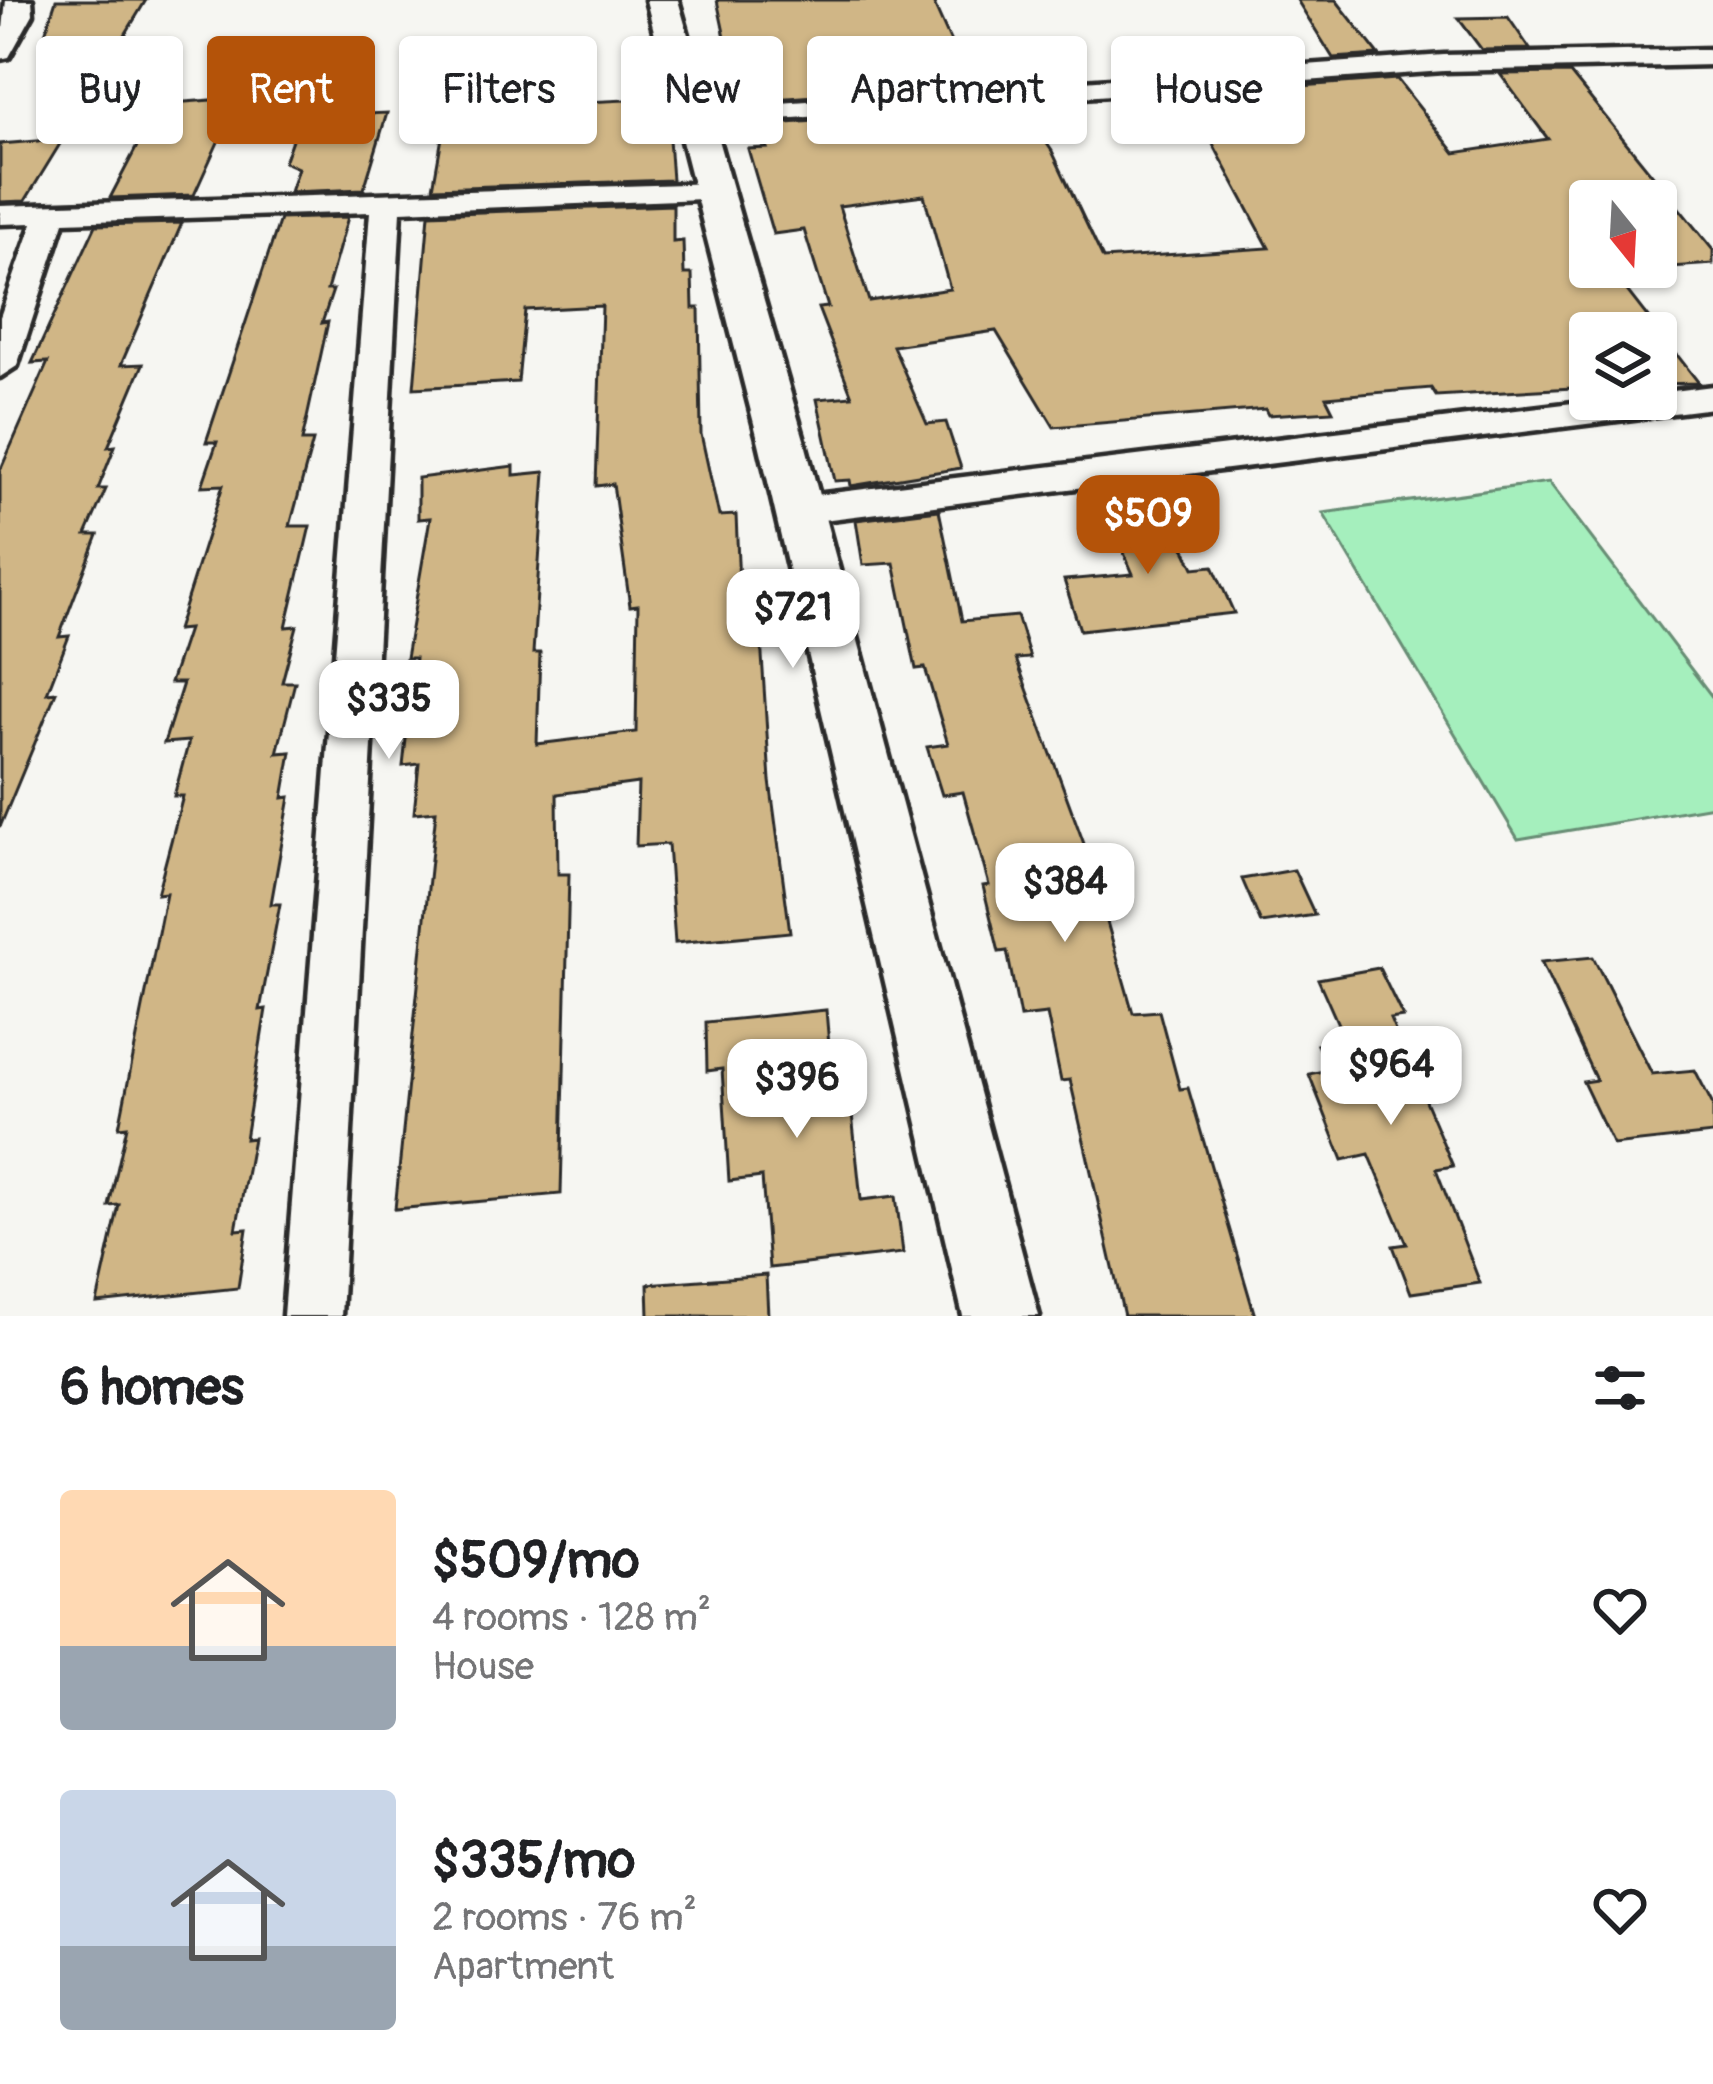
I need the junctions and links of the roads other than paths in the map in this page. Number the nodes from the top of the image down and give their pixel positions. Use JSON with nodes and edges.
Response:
{"nodes":[{"id":1,"x":19,"y":0,"type":"edge"},
{"id":2,"x":662,"y":0,"type":"edge"},
{"id":3,"x":672,"y":36,"type":"edge"},
{"id":4,"x":0,"y":52,"type":"edge"},
{"id":5,"x":1713,"y":57,"type":"edge"},
{"id":6,"x":783,"y":111,"type":"edge"},
{"id":7,"x":703,"y":144,"type":"edge"},
{"id":8,"x":716,"y":192,"type":"junction"},
{"id":9,"x":386,"y":203,"type":"junction"},
{"id":10,"x":52,"y":213,"type":"junction"},
{"id":11,"x":0,"y":215,"type":"edge"},
{"id":12,"x":0,"y":366,"type":"edge"},
{"id":13,"x":1713,"y":397,"type":"edge"},
{"id":14,"x":799,"y":510,"type":"junction"},
{"id":15,"x":312,"y":1316,"type":"edge"},
{"id":16,"x":1001,"y":1316,"type":"edge"}],
"edges":[{"from":1,"to":4,"type":"street"},
{"from":2,"to":3,"type":"street"},
{"from":5,"to":6,"type":"street"},
{"from":7,"to":8,"type":"street"},
{"from":8,"to":9,"type":"street"},
{"from":8,"to":14,"type":"street"},
{"from":9,"to":10,"type":"street"},
{"from":9,"to":15,"type":"street"},
{"from":10,"to":11,"type":"street"},
{"from":10,"to":12,"type":"street"},
{"from":13,"to":14,"type":"street"},
{"from":14,"to":16,"type":"street"}]}
